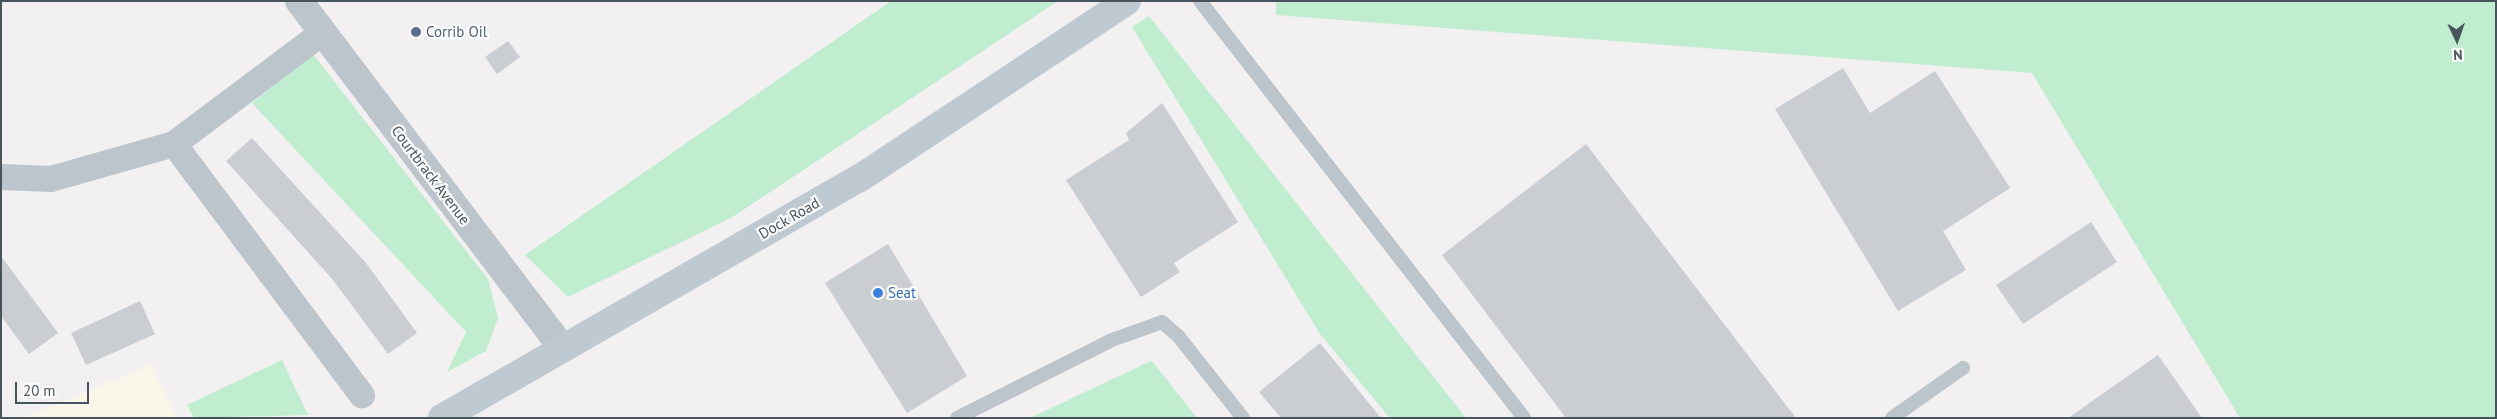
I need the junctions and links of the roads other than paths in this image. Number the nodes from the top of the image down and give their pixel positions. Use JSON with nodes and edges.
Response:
{"nodes":[{"id":1,"x":299,"y":1,"type":"edge"},
{"id":2,"x":1127,"y":1,"type":"edge"},
{"id":3,"x":1200,"y":1,"type":"edge"},
{"id":4,"x":323,"y":32,"type":"junction"},
{"id":5,"x":174,"y":144,"type":"junction"},
{"id":6,"x":10,"y":178,"type":"edge"},
{"id":7,"x":562,"y":348,"type":"junction"},
{"id":8,"x":1963,"y":368,"type":"dead end"},
{"id":9,"x":362,"y":395,"type":"dead end"},
{"id":10,"x":442,"y":418,"type":"edge"},
{"id":11,"x":957,"y":418,"type":"edge"},
{"id":12,"x":1243,"y":418,"type":"edge"},
{"id":13,"x":1524,"y":418,"type":"edge"},
{"id":14,"x":1892,"y":418,"type":"edge"}],
"edges":[{"from":1,"to":4,"type":"street","name":"Courtbrack Avenue"},
{"from":2,"to":7,"type":"main road","name":"Dock Road"},
{"from":3,"to":13,"type":"lane"},
{"from":4,"to":5,"type":"street"},
{"from":4,"to":7,"type":"street","name":"Courtbrack Avenue"},
{"from":5,"to":6,"type":"street"},
{"from":5,"to":9,"type":"street"},
{"from":7,"to":10,"type":"main road","name":"Dock Road"},
{"from":8,"to":14,"type":"lane"},
{"from":11,"to":12,"type":"lane"}]}
